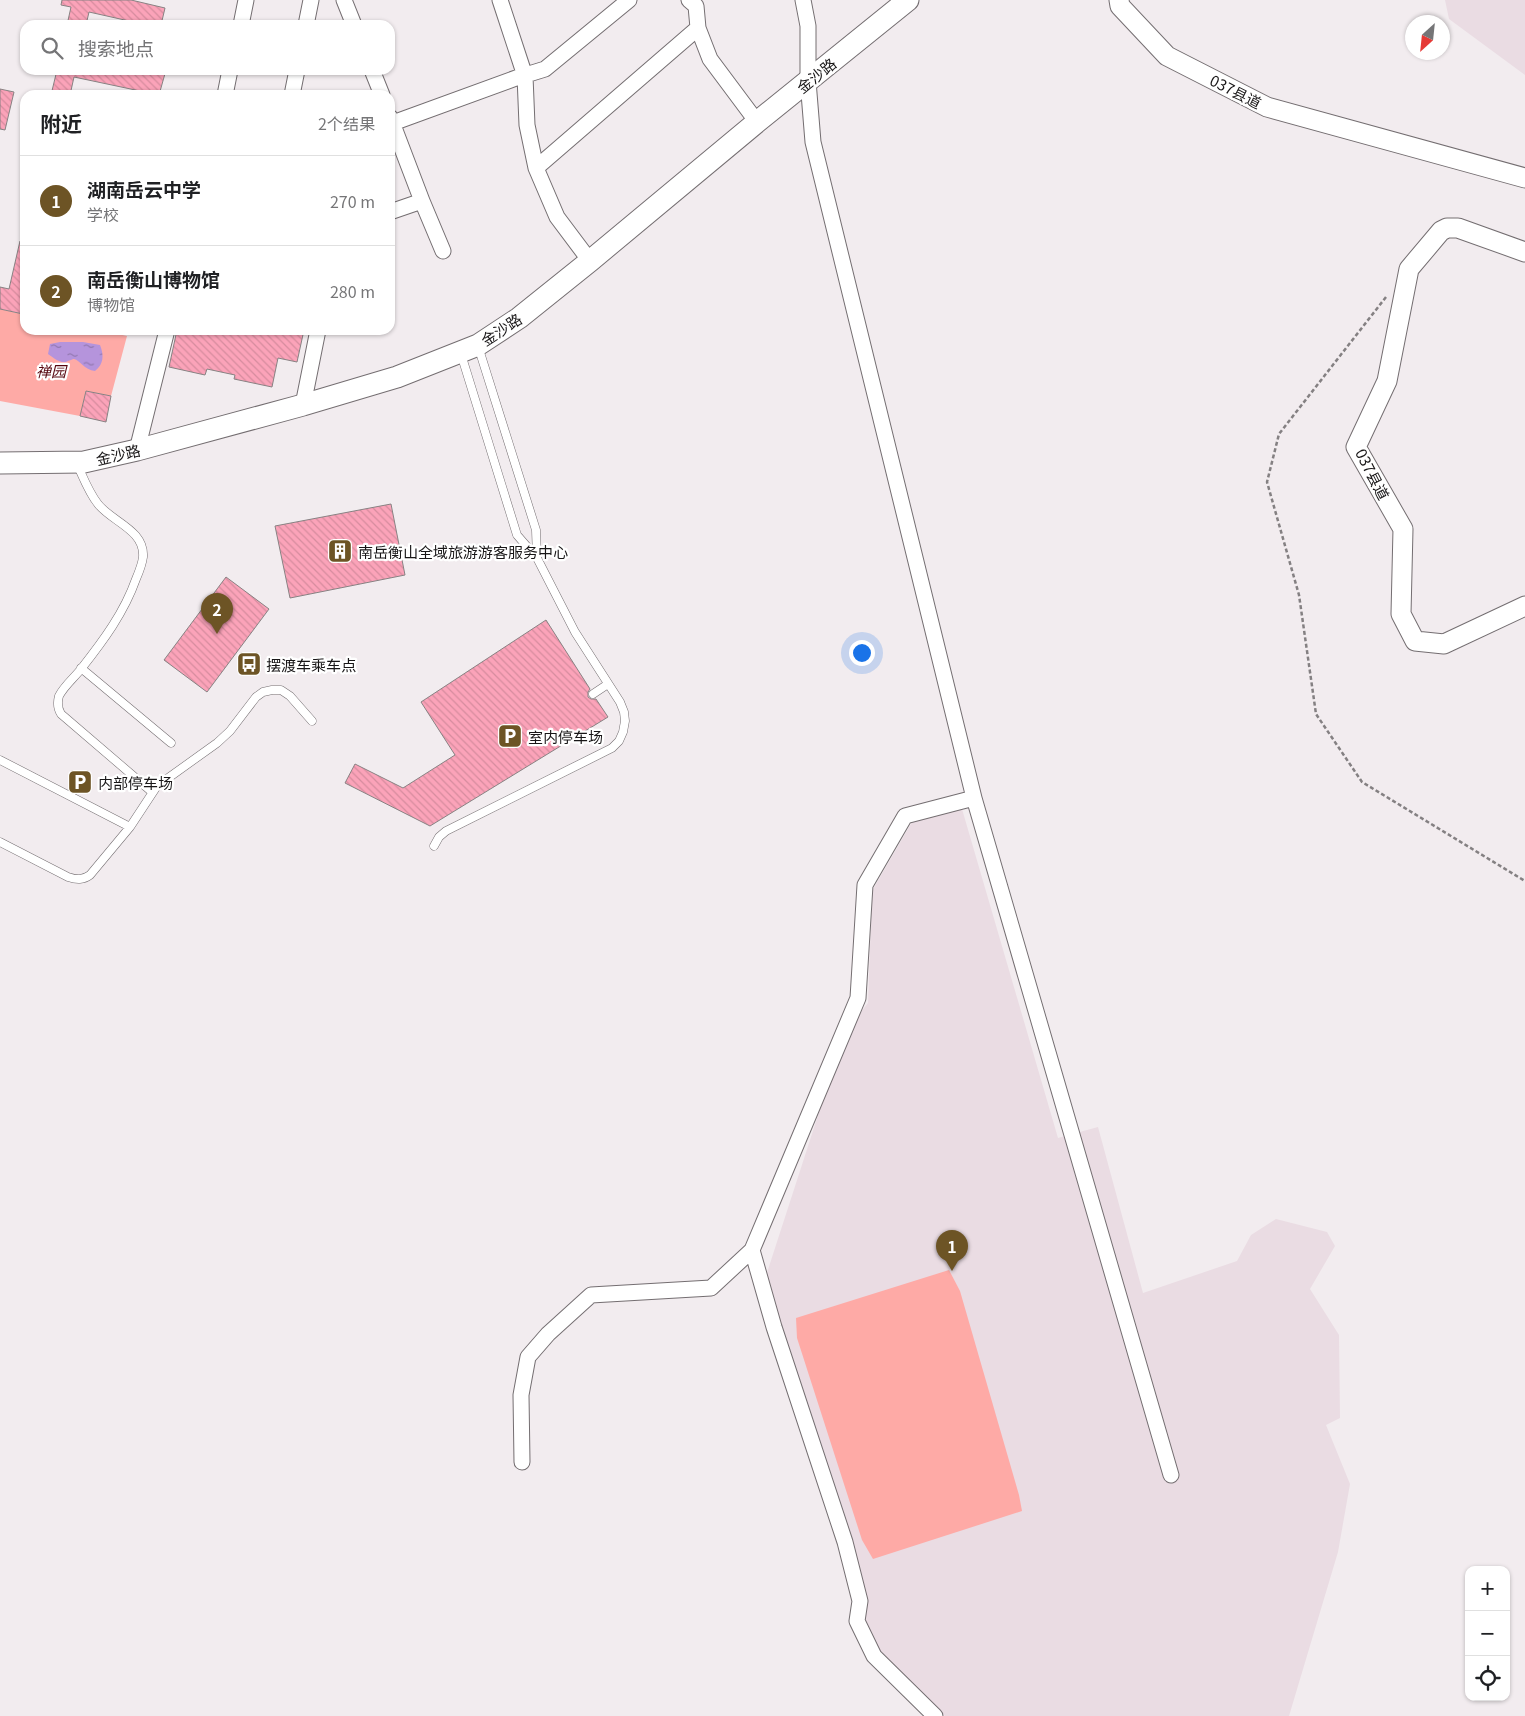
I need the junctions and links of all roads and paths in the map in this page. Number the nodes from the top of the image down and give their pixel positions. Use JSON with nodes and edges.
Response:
{"nodes":[{"id":1,"x":246,"y":0,"type":"edge"},
{"id":2,"x":311,"y":0,"type":"edge"},
{"id":3,"x":344,"y":0,"type":"edge"},
{"id":4,"x":500,"y":0,"type":"edge"},
{"id":5,"x":629,"y":0,"type":"edge"},
{"id":6,"x":689,"y":0,"type":"edge"},
{"id":7,"x":803,"y":0,"type":"edge"},
{"id":8,"x":908,"y":0,"type":"edge"},
{"id":9,"x":1119,"y":0,"type":"edge"},
{"id":10,"x":242,"y":20,"type":"edge"},
{"id":11,"x":307,"y":20,"type":"edge"},
{"id":12,"x":352,"y":20,"type":"edge"},
{"id":13,"x":698,"y":28,"type":"junction"},
{"id":14,"x":229,"y":75,"type":"edge"},
{"id":15,"x":296,"y":75,"type":"edge"},
{"id":16,"x":374,"y":75,"type":"edge"},
{"id":17,"x":525,"y":76,"type":"junction"},
{"id":18,"x":808,"y":81,"type":"junction"},
{"id":19,"x":226,"y":90,"type":"edge"},
{"id":20,"x":293,"y":90,"type":"edge"},
{"id":21,"x":380,"y":90,"type":"edge"},
{"id":22,"x":395,"y":121,"type":"edge"},
{"id":23,"x":757,"y":122,"type":"junction"},
{"id":24,"x":395,"y":132,"type":"edge"},
{"id":25,"x":536,"y":168,"type":"junction"},
{"id":26,"x":1525,"y":178,"type":"edge"},
{"id":27,"x":422,"y":201,"type":"junction"},
{"id":28,"x":395,"y":210,"type":"edge"},
{"id":29,"x":443,"y":251,"type":"dead end"},
{"id":30,"x":1525,"y":252,"type":"edge"},
{"id":31,"x":590,"y":261,"type":"junction"},
{"id":32,"x":1391,"y":291,"type":"dead end"},
{"id":33,"x":166,"y":335,"type":"edge"},
{"id":34,"x":317,"y":335,"type":"edge"},
{"id":35,"x":469,"y":348,"type":"junction"},
{"id":36,"x":303,"y":405,"type":"junction"},
{"id":37,"x":137,"y":450,"type":"junction"},
{"id":38,"x":76,"y":462,"type":"junction"},
{"id":39,"x":0,"y":464,"type":"edge"},
{"id":40,"x":538,"y":558,"type":"junction"},
{"id":41,"x":1525,"y":606,"type":"edge"},
{"id":42,"x":81,"y":668,"type":"junction"},
{"id":43,"x":608,"y":684,"type":"junction"},
{"id":44,"x":593,"y":694,"type":"dead end"},
{"id":45,"x":312,"y":721,"type":"dead end"},
{"id":46,"x":172,"y":744,"type":"dead end"},
{"id":47,"x":0,"y":760,"type":"edge"},
{"id":48,"x":152,"y":792,"type":"junction"},
{"id":49,"x":974,"y":798,"type":"junction"},
{"id":50,"x":130,"y":826,"type":"junction"},
{"id":51,"x":0,"y":842,"type":"edge"},
{"id":52,"x":434,"y":846,"type":"dead end"},
{"id":53,"x":1525,"y":881,"type":"edge"},
{"id":54,"x":752,"y":1250,"type":"junction"},
{"id":55,"x":522,"y":1462,"type":"dead end"},
{"id":56,"x":1171,"y":1474,"type":"dead end"},
{"id":57,"x":935,"y":1716,"type":"edge"}],
"edges":[{"from":1,"to":10,"type":"street"},
{"from":2,"to":11,"type":"street"},
{"from":3,"to":12,"type":"street"},
{"from":4,"to":17,"type":"street"},
{"from":5,"to":17,"type":"street"},
{"from":6,"to":13,"type":"street"},
{"from":7,"to":18,"type":"street"},
{"from":8,"to":18,"type":"main road","name":"金沙路"},
{"from":9,"to":26,"type":"street","name":"037县道"},
{"from":13,"to":23,"type":"street"},
{"from":13,"to":25,"type":"street"},
{"from":14,"to":19,"type":"street"},
{"from":15,"to":20,"type":"street"},
{"from":16,"to":21,"type":"street"},
{"from":17,"to":22,"type":"street"},
{"from":17,"to":25,"type":"street"},
{"from":18,"to":23,"type":"main road","name":"金沙路"},
{"from":18,"to":49,"type":"street"},
{"from":23,"to":31,"type":"main road","name":"金沙路"},
{"from":24,"to":27,"type":"street"},
{"from":25,"to":31,"type":"street"},
{"from":27,"to":28,"type":"street"},
{"from":27,"to":29,"type":"street"},
{"from":30,"to":41,"type":"street","name":"037县道"},
{"from":31,"to":35,"type":"main road","name":"金沙路"},
{"from":32,"to":53,"type":"path"},
{"from":33,"to":37,"type":"street"},
{"from":34,"to":36,"type":"street"},
{"from":35,"to":36,"type":"main road","name":"金沙路"},
{"from":35,"to":40,"type":"lane"},
{"from":35,"to":40,"type":"lane"},
{"from":36,"to":37,"type":"main road","name":"金沙路"},
{"from":37,"to":38,"type":"main road","name":"金沙路"},
{"from":38,"to":39,"type":"main road","name":"金沙路"},
{"from":38,"to":42,"type":"lane"},
{"from":40,"to":43,"type":"lane"},
{"from":42,"to":46,"type":"lane"},
{"from":42,"to":48,"type":"lane"},
{"from":43,"to":44,"type":"lane"},
{"from":43,"to":52,"type":"lane"},
{"from":45,"to":48,"type":"lane"},
{"from":47,"to":50,"type":"lane"},
{"from":48,"to":50,"type":"lane"},
{"from":49,"to":54,"type":"street"},
{"from":49,"to":56,"type":"street"},
{"from":50,"to":51,"type":"lane"},
{"from":54,"to":55,"type":"street"},
{"from":54,"to":57,"type":"street"}]}
